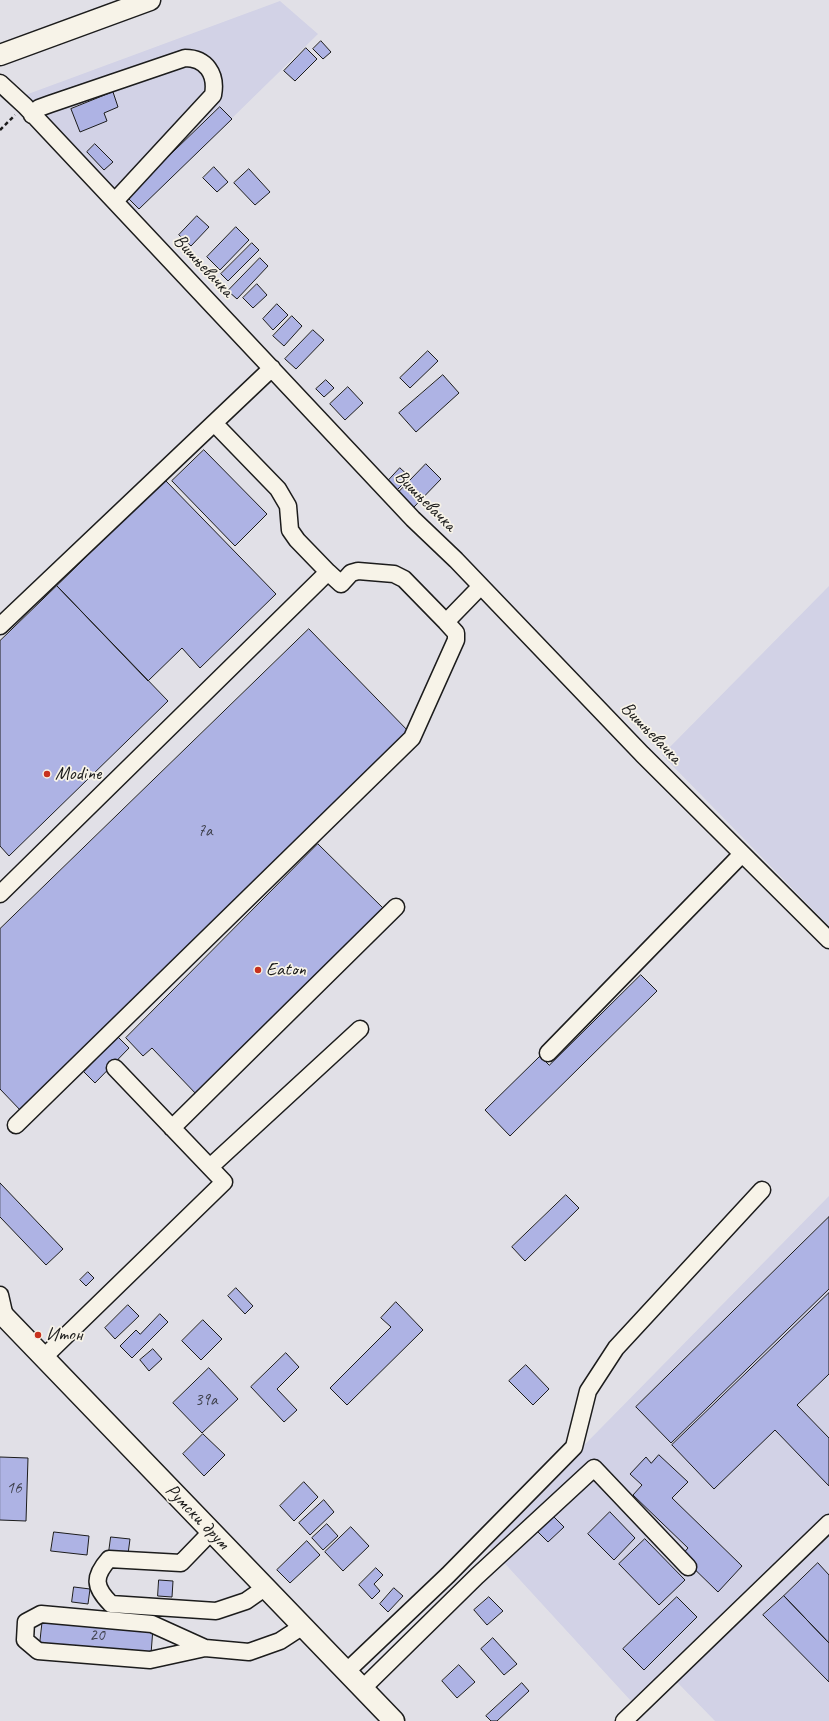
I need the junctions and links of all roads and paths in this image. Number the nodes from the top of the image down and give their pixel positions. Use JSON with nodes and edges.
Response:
{"nodes":[{"id":1,"x":150,"y":0,"type":"edge"},
{"id":2,"x":0,"y":55,"type":"edge"},
{"id":3,"x":0,"y":83,"type":"edge"},
{"id":4,"x":28,"y":110,"type":"junction"},
{"id":5,"x":0,"y":130,"type":"edge"},
{"id":6,"x":115,"y":201,"type":"junction"},
{"id":7,"x":272,"y":368,"type":"junction"},
{"id":8,"x":214,"y":423,"type":"junction"},
{"id":9,"x":328,"y":572,"type":"junction"},
{"id":10,"x":481,"y":586,"type":"junction"},
{"id":11,"x":446,"y":622,"type":"junction"},
{"id":12,"x":0,"y":626,"type":"edge"},
{"id":13,"x":742,"y":854,"type":"junction"},
{"id":14,"x":0,"y":894,"type":"edge"},
{"id":15,"x":396,"y":907,"type":"dead end"},
{"id":16,"x":829,"y":940,"type":"edge"},
{"id":17,"x":360,"y":1029,"type":"dead end"},
{"id":18,"x":548,"y":1053,"type":"dead end"},
{"id":19,"x":115,"y":1068,"type":"dead end"},
{"id":20,"x":16,"y":1125,"type":"dead end"},
{"id":21,"x":172,"y":1128,"type":"junction"},
{"id":22,"x":210,"y":1167,"type":"junction"},
{"id":23,"x":762,"y":1190,"type":"dead end"},
{"id":24,"x":0,"y":1295,"type":"edge"},
{"id":25,"x":2,"y":1315,"type":"edge"},
{"id":26,"x":43,"y":1358,"type":"junction"},
{"id":27,"x":829,"y":1523,"type":"edge"},
{"id":28,"x":211,"y":1532,"type":"junction"},
{"id":29,"x":688,"y":1567,"type":"dead end"},
{"id":30,"x":266,"y":1587,"type":"junction"},
{"id":31,"x":303,"y":1626,"type":"junction"},
{"id":32,"x":204,"y":1648,"type":"junction"},
{"id":33,"x":347,"y":1671,"type":"junction"},
{"id":34,"x":363,"y":1688,"type":"junction"},
{"id":35,"x":394,"y":1721,"type":"edge"},
{"id":36,"x":624,"y":1721,"type":"edge"}],
"edges":[{"from":1,"to":2,"type":"main road"},
{"from":3,"to":4,"type":"street","name":"Вишњевачка"},
{"from":4,"to":5,"type":"path"},
{"from":4,"to":6,"type":"street","name":"Вишњевачка"},
{"from":4,"to":6,"type":"street"},
{"from":6,"to":7,"type":"street","name":"Вишњевачка"},
{"from":7,"to":8,"type":"street"},
{"from":7,"to":10,"type":"street","name":"Вишњевачка"},
{"from":8,"to":9,"type":"street"},
{"from":8,"to":12,"type":"street"},
{"from":9,"to":11,"type":"street"},
{"from":9,"to":14,"type":"street"},
{"from":10,"to":11,"type":"street"},
{"from":10,"to":13,"type":"street","name":"Вишњевачка"},
{"from":11,"to":20,"type":"street"},
{"from":13,"to":16,"type":"street","name":"Вишњевачка"},
{"from":13,"to":18,"type":"street"},
{"from":15,"to":21,"type":"street"},
{"from":17,"to":22,"type":"street"},
{"from":19,"to":21,"type":"street"},
{"from":21,"to":22,"type":"street"},
{"from":22,"to":26,"type":"street"},
{"from":23,"to":33,"type":"street"},
{"from":24,"to":25,"type":"street"},
{"from":25,"to":26,"type":"main road","name":"Румски друм"},
{"from":26,"to":28,"type":"main road","name":"Румски друм"},
{"from":27,"to":36,"type":"street"},
{"from":28,"to":30,"type":"main road","name":"Румски друм"},
{"from":28,"to":30,"type":"street"},
{"from":29,"to":34,"type":"street"},
{"from":30,"to":31,"type":"main road","name":"Румски друм"},
{"from":31,"to":32,"type":"street"},
{"from":31,"to":33,"type":"main road","name":"Румски друм"},
{"from":32,"to":32,"type":"street"},
{"from":33,"to":34,"type":"main road","name":"Румски друм"},
{"from":34,"to":35,"type":"main road","name":"Румски друм"}]}
